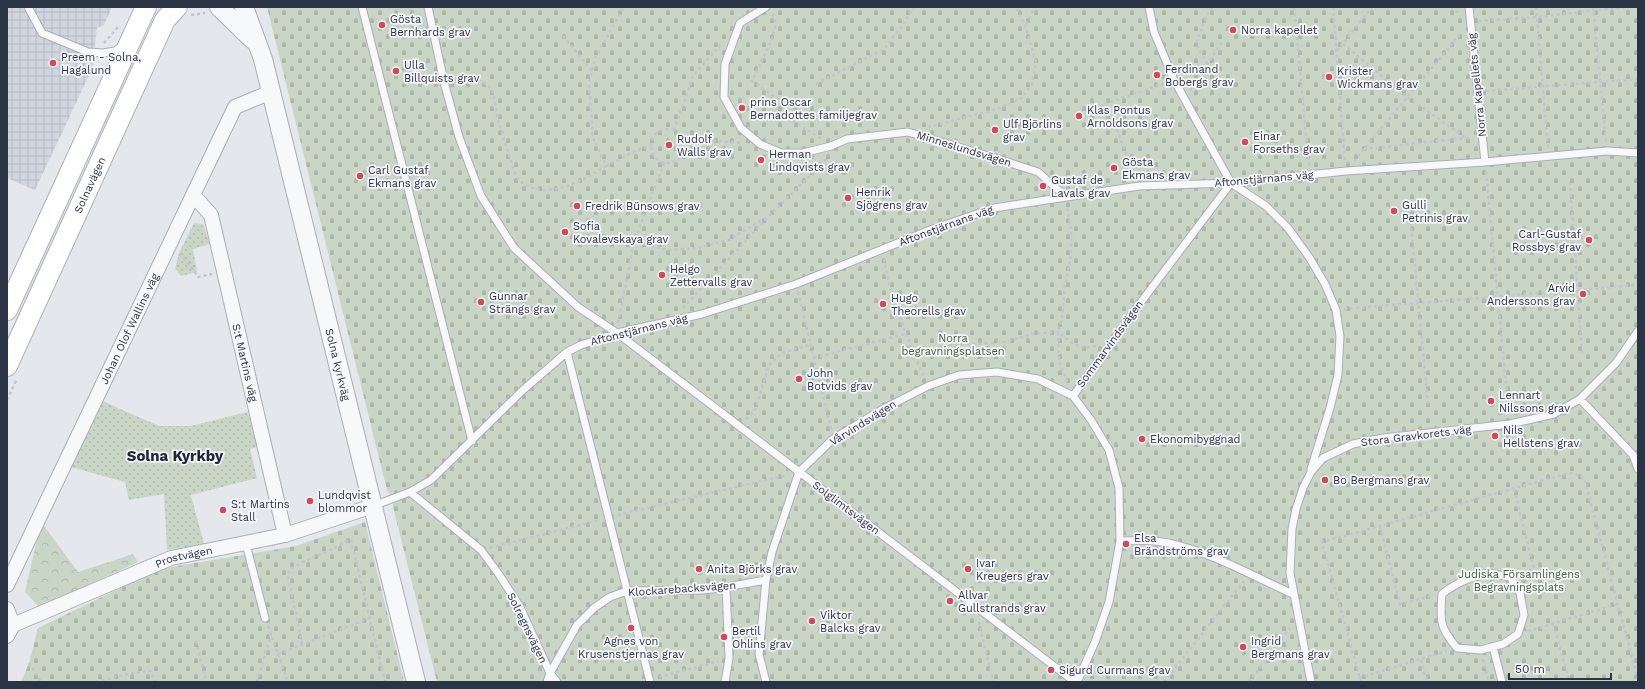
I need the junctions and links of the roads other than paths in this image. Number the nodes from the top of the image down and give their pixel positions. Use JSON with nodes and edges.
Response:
{"nodes":[{"id":1,"x":28,"y":7,"type":"edge"},
{"id":2,"x":146,"y":7,"type":"edge"},
{"id":3,"x":177,"y":7,"type":"edge"},
{"id":4,"x":219,"y":7,"type":"edge"},
{"id":5,"x":244,"y":7,"type":"edge"},
{"id":6,"x":362,"y":7,"type":"edge"},
{"id":7,"x":428,"y":7,"type":"edge"},
{"id":8,"x":766,"y":7,"type":"edge"},
{"id":9,"x":1149,"y":7,"type":"edge"},
{"id":10,"x":1469,"y":7,"type":"edge"},
{"id":11,"x":134,"y":35,"type":"junction"},
{"id":12,"x":260,"y":47,"type":"junction"},
{"id":13,"x":271,"y":92,"type":"junction"},
{"id":14,"x":1638,"y":152,"type":"edge"},
{"id":15,"x":1485,"y":162,"type":"junction"},
{"id":16,"x":1231,"y":183,"type":"junction"},
{"id":17,"x":194,"y":196,"type":"junction"},
{"id":18,"x":1065,"y":196,"type":"junction"},
{"id":19,"x":7,"y":310,"type":"edge"},
{"id":20,"x":1638,"y":331,"type":"edge"},
{"id":21,"x":617,"y":333,"type":"junction"},
{"id":22,"x":567,"y":352,"type":"junction"},
{"id":23,"x":7,"y":366,"type":"edge"},
{"id":24,"x":1072,"y":396,"type":"junction"},
{"id":25,"x":1580,"y":399,"type":"junction"},
{"id":26,"x":472,"y":441,"type":"junction"},
{"id":27,"x":1638,"y":469,"type":"edge"},
{"id":28,"x":799,"y":472,"type":"junction"},
{"id":29,"x":1311,"y":472,"type":"junction"},
{"id":30,"x":410,"y":492,"type":"junction"},
{"id":31,"x":373,"y":506,"type":"junction"},
{"id":32,"x":285,"y":535,"type":"junction"},
{"id":33,"x":1120,"y":541,"type":"junction"},
{"id":34,"x":246,"y":544,"type":"junction"},
{"id":35,"x":766,"y":580,"type":"junction"},
{"id":36,"x":7,"y":585,"type":"edge"},
{"id":37,"x":726,"y":587,"type":"junction"},
{"id":38,"x":627,"y":591,"type":"junction"},
{"id":39,"x":1293,"y":594,"type":"junction"},
{"id":40,"x":7,"y":609,"type":"edge"},
{"id":41,"x":265,"y":618,"type":"dead end"},
{"id":42,"x":10,"y":630,"type":"edge"},
{"id":43,"x":1492,"y":647,"type":"junction"},
{"id":44,"x":550,"y":673,"type":"junction"},
{"id":45,"x":649,"y":681,"type":"edge"},
{"id":46,"x":416,"y":682,"type":"edge"},
{"id":47,"x":547,"y":682,"type":"edge"},
{"id":48,"x":557,"y":682,"type":"edge"},
{"id":49,"x":725,"y":682,"type":"edge"},
{"id":50,"x":766,"y":682,"type":"edge"},
{"id":51,"x":1076,"y":682,"type":"edge"},
{"id":52,"x":1311,"y":682,"type":"edge"},
{"id":53,"x":1502,"y":682,"type":"edge"}],
"edges":[{"from":1,"to":11,"type":"lane"},
{"from":2,"to":11,"type":"main road","name":"Solnavägen"},
{"from":3,"to":23,"type":"main road","name":"Solnavägen"},
{"from":4,"to":12,"type":"street"},
{"from":5,"to":12,"type":"street","name":"Solna kyrkväg"},
{"from":6,"to":26,"type":"lane"},
{"from":7,"to":21,"type":"lane","name":"Solglimtsvägen"},
{"from":8,"to":18,"type":"lane","name":"Minneslundsvägen"},
{"from":9,"to":16,"type":"lane"},
{"from":10,"to":15,"type":"lane","name":"Norra Kapellets väg"},
{"from":11,"to":19,"type":"main road","name":"Solnavägen"},
{"from":12,"to":13,"type":"street","name":"Solna kyrkväg"},
{"from":13,"to":17,"type":"street","name":"Johan Olof Wallins väg"},
{"from":13,"to":31,"type":"street","name":"Solna kyrkväg"},
{"from":14,"to":15,"type":"lane","name":"Aftonstjärnans väg"},
{"from":15,"to":16,"type":"lane","name":"Aftonstjärnans väg"},
{"from":16,"to":18,"type":"lane","name":"Aftonstjärnans väg"},
{"from":16,"to":24,"type":"lane","name":"Sommarvindsvägen"},
{"from":16,"to":29,"type":"lane"},
{"from":17,"to":32,"type":"street","name":"S:t Martins väg"},
{"from":17,"to":36,"type":"street","name":"Johan Olof Wallins väg"},
{"from":18,"to":21,"type":"lane","name":"Aftonstjärnans väg"},
{"from":20,"to":25,"type":"lane","name":"Stora Gravkorets väg"},
{"from":21,"to":22,"type":"lane","name":"Aftonstjärnans väg"},
{"from":21,"to":28,"type":"lane","name":"Solglimtsvägen"},
{"from":22,"to":26,"type":"lane","name":"Aftonstjärnans väg"},
{"from":22,"to":38,"type":"lane"},
{"from":24,"to":28,"type":"lane","name":"Vårvindsvägen"},
{"from":24,"to":33,"type":"lane","name":"Sommarvindsvägen"},
{"from":25,"to":27,"type":"lane"},
{"from":25,"to":29,"type":"lane","name":"Stora Gravkorets väg"},
{"from":26,"to":30,"type":"lane","name":"Aftonstjärnans väg"},
{"from":28,"to":35,"type":"lane","name":"Vårvindsvägen"},
{"from":28,"to":51,"type":"lane","name":"Solglimtsvägen"},
{"from":29,"to":39,"type":"lane","name":"Stora Gravkorets väg"},
{"from":30,"to":31,"type":"lane","name":"Aftonstjärnans väg"},
{"from":30,"to":44,"type":"lane","name":"Solregnsvägen"},
{"from":31,"to":32,"type":"street","name":"Prostvägen"},
{"from":31,"to":46,"type":"street","name":"Solna kyrkväg"},
{"from":32,"to":34,"type":"street","name":"Prostvägen"},
{"from":33,"to":39,"type":"lane"},
{"from":33,"to":51,"type":"lane","name":"Sommarvindsvägen"},
{"from":34,"to":41,"type":"lane"},
{"from":34,"to":42,"type":"street","name":"Prostvägen"},
{"from":35,"to":37,"type":"lane","name":"Klockarebacksvägen"},
{"from":35,"to":50,"type":"lane","name":"Vårvindsvägen"},
{"from":37,"to":38,"type":"lane","name":"Klockarebacksvägen"},
{"from":37,"to":49,"type":"lane"},
{"from":38,"to":44,"type":"lane","name":"Klockarebacksvägen"},
{"from":38,"to":45,"type":"lane"},
{"from":39,"to":52,"type":"lane","name":"Stora Gravkorets väg"},
{"from":40,"to":42,"type":"street"},
{"from":43,"to":43,"type":"lane"},
{"from":43,"to":53,"type":"lane"},
{"from":44,"to":47,"type":"lane","name":"Klockarebacksvägen"},
{"from":44,"to":48,"type":"lane","name":"Solregnsvägen"}]}
